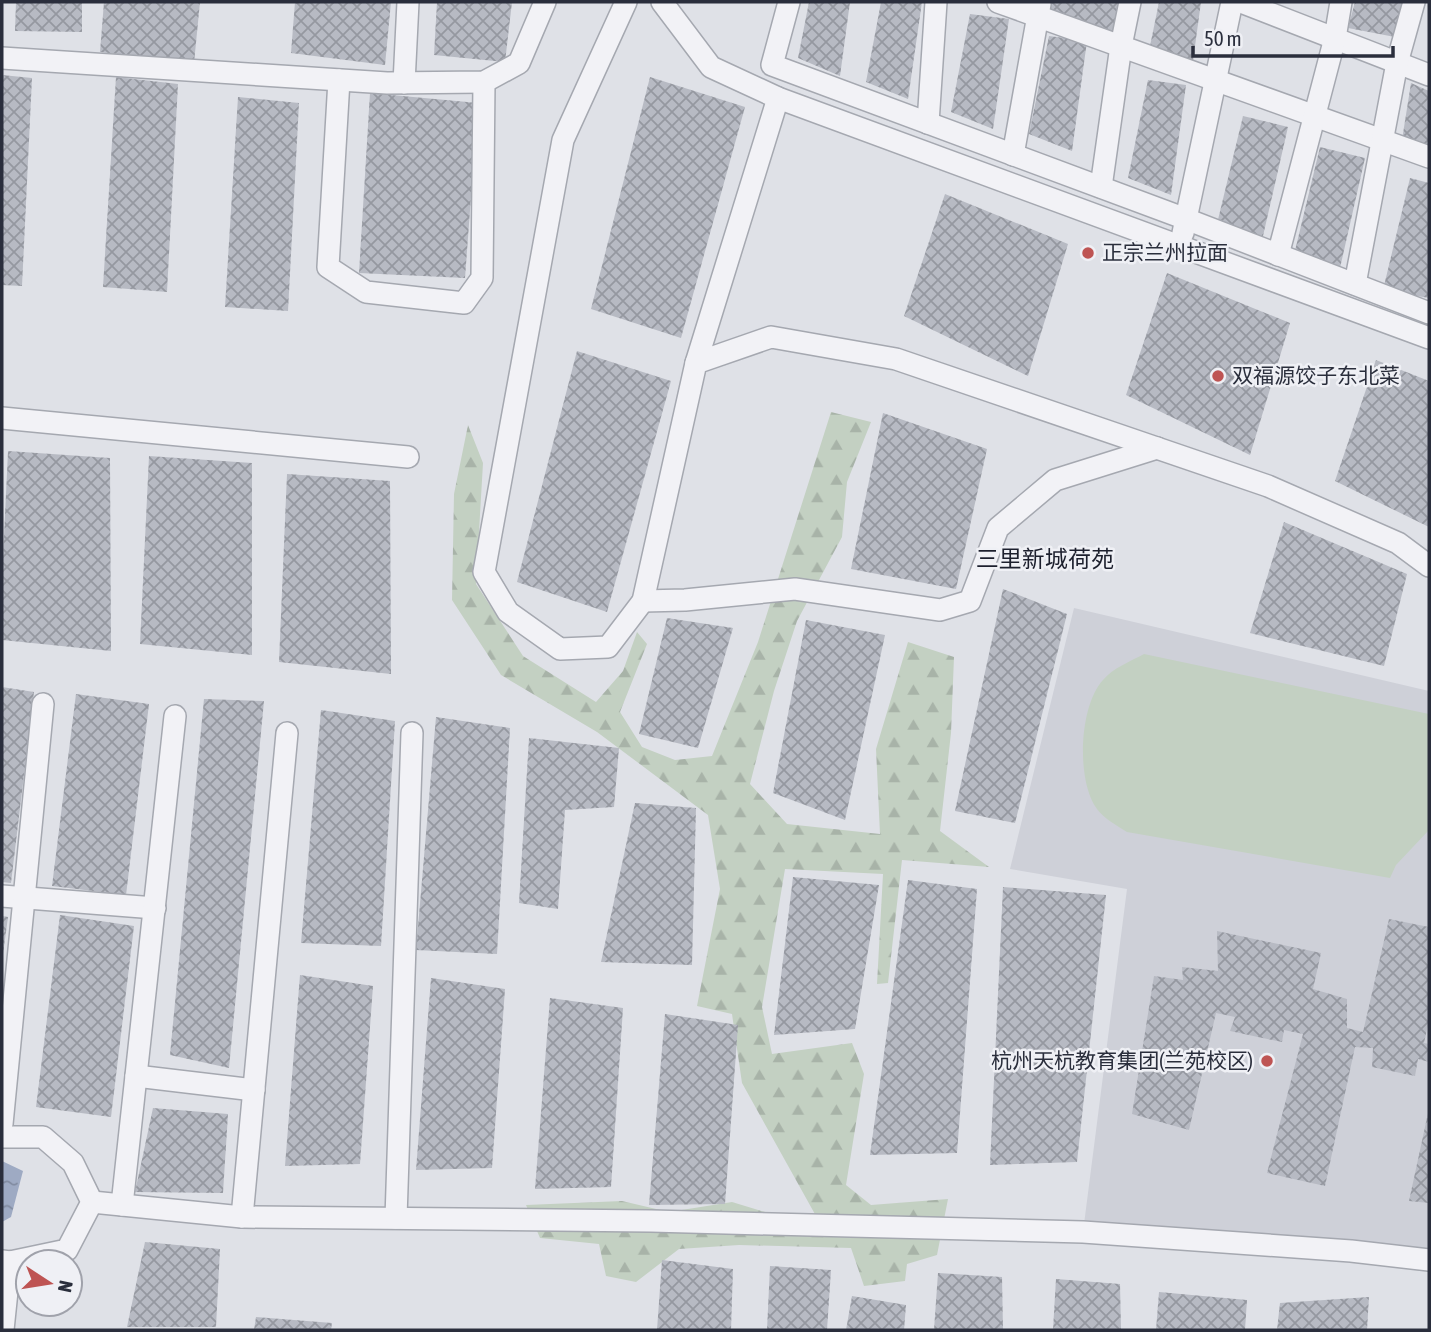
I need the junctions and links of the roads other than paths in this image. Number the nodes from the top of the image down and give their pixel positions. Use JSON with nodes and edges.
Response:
{"nodes":[{"id":1,"x":408,"y":2,"type":"edge"},
{"id":2,"x":545,"y":2,"type":"edge"},
{"id":3,"x":626,"y":2,"type":"edge"},
{"id":4,"x":662,"y":2,"type":"edge"},
{"id":5,"x":789,"y":2,"type":"edge"},
{"id":6,"x":936,"y":2,"type":"edge"},
{"id":7,"x":998,"y":2,"type":"edge"},
{"id":8,"x":1130,"y":2,"type":"edge"},
{"id":9,"x":1232,"y":2,"type":"edge"},
{"id":10,"x":1241,"y":2,"type":"edge"},
{"id":11,"x":1341,"y":2,"type":"edge"},
{"id":12,"x":1414,"y":2,"type":"edge"},
{"id":13,"x":1039,"y":9,"type":"edge"},
{"id":14,"x":1335,"y":38,"type":"junction"},
{"id":15,"x":1121,"y":46,"type":"junction"},
{"id":16,"x":2,"y":58,"type":"edge"},
{"id":17,"x":1397,"y":63,"type":"junction"},
{"id":18,"x":1429,"y":75,"type":"edge"},
{"id":19,"x":340,"y":80,"type":"junction"},
{"id":20,"x":1215,"y":80,"type":"junction"},
{"id":21,"x":484,"y":82,"type":"junction"},
{"id":22,"x":404,"y":83,"type":"junction"},
{"id":23,"x":778,"y":97,"type":"junction"},
{"id":24,"x":1314,"y":116,"type":"junction"},
{"id":25,"x":928,"y":123,"type":"junction"},
{"id":26,"x":1383,"y":141,"type":"junction"},
{"id":27,"x":1013,"y":155,"type":"junction"},
{"id":28,"x":1429,"y":158,"type":"edge"},
{"id":29,"x":1101,"y":187,"type":"junction"},
{"id":30,"x":1186,"y":219,"type":"junction"},
{"id":31,"x":1181,"y":246,"type":"junction"},
{"id":32,"x":1278,"y":255,"type":"junction"},
{"id":33,"x":1356,"y":284,"type":"junction"},
{"id":34,"x":1429,"y":313,"type":"edge"},
{"id":35,"x":1429,"y":338,"type":"edge"},
{"id":36,"x":696,"y":363,"type":"junction"},
{"id":37,"x":2,"y":418,"type":"edge"},
{"id":38,"x":1157,"y":448,"type":"junction"},
{"id":39,"x":408,"y":457,"type":"dead end"},
{"id":40,"x":1429,"y":566,"type":"edge"},
{"id":41,"x":643,"y":601,"type":"junction"},
{"id":42,"x":43,"y":704,"type":"dead end"},
{"id":43,"x":175,"y":716,"type":"dead end"},
{"id":44,"x":287,"y":733,"type":"dead end"},
{"id":45,"x":412,"y":733,"type":"dead end"},
{"id":46,"x":2,"y":896,"type":"edge"},
{"id":47,"x":24,"y":898,"type":"junction"},
{"id":48,"x":155,"y":908,"type":"junction"},
{"id":49,"x":136,"y":1076,"type":"junction"},
{"id":50,"x":254,"y":1090,"type":"junction"},
{"id":51,"x":2,"y":1124,"type":"edge"},
{"id":52,"x":2,"y":1137,"type":"edge"},
{"id":53,"x":92,"y":1202,"type":"junction"},
{"id":54,"x":122,"y":1205,"type":"junction"},
{"id":55,"x":242,"y":1217,"type":"junction"},
{"id":56,"x":396,"y":1218,"type":"junction"},
{"id":57,"x":1429,"y":1260,"type":"edge"},
{"id":58,"x":6,"y":1261,"type":"edge"},
{"id":59,"x":4,"y":1330,"type":"edge"}],
"edges":[{"from":1,"to":22,"type":"street"},
{"from":2,"to":21,"type":"street"},
{"from":3,"to":41,"type":"street"},
{"from":4,"to":23,"type":"street"},
{"from":5,"to":25,"type":"street"},
{"from":6,"to":25,"type":"street"},
{"from":7,"to":13,"type":"street"},
{"from":8,"to":15,"type":"street"},
{"from":9,"to":20,"type":"street"},
{"from":10,"to":14,"type":"street"},
{"from":11,"to":14,"type":"street"},
{"from":12,"to":17,"type":"street"},
{"from":13,"to":15,"type":"street"},
{"from":13,"to":27,"type":"street"},
{"from":14,"to":17,"type":"street"},
{"from":14,"to":24,"type":"street"},
{"from":15,"to":20,"type":"street"},
{"from":15,"to":29,"type":"street"},
{"from":16,"to":19,"type":"street"},
{"from":17,"to":18,"type":"street"},
{"from":17,"to":26,"type":"street"},
{"from":19,"to":21,"type":"street"},
{"from":19,"to":22,"type":"street"},
{"from":20,"to":24,"type":"street"},
{"from":20,"to":30,"type":"street"},
{"from":21,"to":22,"type":"street"},
{"from":23,"to":31,"type":"street"},
{"from":23,"to":36,"type":"street"},
{"from":24,"to":26,"type":"street"},
{"from":24,"to":32,"type":"street"},
{"from":25,"to":27,"type":"street"},
{"from":26,"to":28,"type":"street"},
{"from":26,"to":33,"type":"street"},
{"from":27,"to":29,"type":"street"},
{"from":29,"to":30,"type":"street"},
{"from":30,"to":31,"type":"street"},
{"from":30,"to":32,"type":"street"},
{"from":31,"to":35,"type":"street"},
{"from":32,"to":33,"type":"street"},
{"from":33,"to":34,"type":"street"},
{"from":36,"to":38,"type":"street"},
{"from":36,"to":41,"type":"street"},
{"from":37,"to":39,"type":"street"},
{"from":38,"to":40,"type":"street"},
{"from":38,"to":41,"type":"street"},
{"from":42,"to":47,"type":"street"},
{"from":43,"to":48,"type":"street"},
{"from":44,"to":50,"type":"street"},
{"from":45,"to":56,"type":"street"},
{"from":46,"to":47,"type":"street"},
{"from":47,"to":48,"type":"street"},
{"from":47,"to":51,"type":"street"},
{"from":48,"to":49,"type":"street"},
{"from":49,"to":50,"type":"street"},
{"from":49,"to":54,"type":"street"},
{"from":50,"to":55,"type":"street"},
{"from":52,"to":53,"type":"street"},
{"from":53,"to":54,"type":"street"},
{"from":53,"to":58,"type":"street"},
{"from":54,"to":55,"type":"street"},
{"from":55,"to":56,"type":"street"},
{"from":56,"to":57,"type":"street"},
{"from":58,"to":59,"type":"street"}]}
